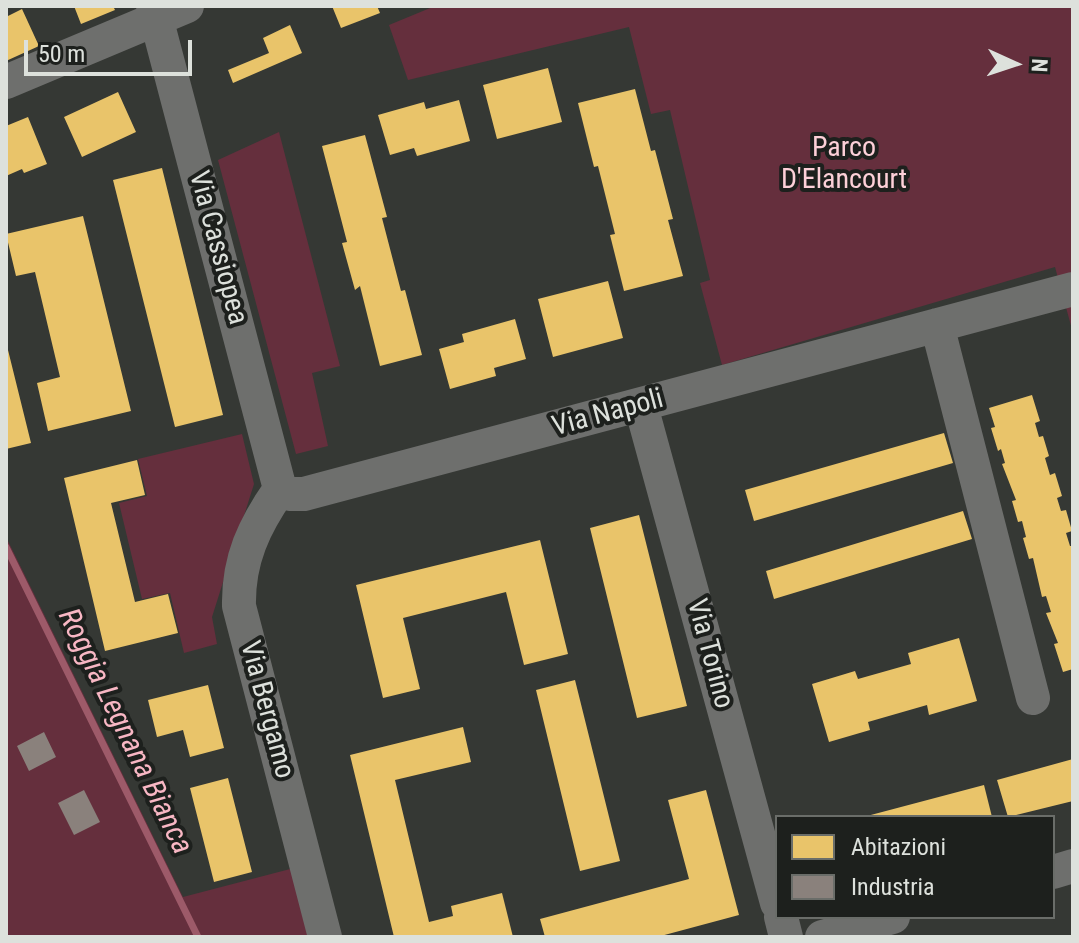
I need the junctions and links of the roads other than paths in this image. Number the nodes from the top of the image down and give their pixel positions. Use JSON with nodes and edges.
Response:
{"nodes":[{"id":1,"x":166,"y":10,"type":"edge"},
{"id":2,"x":6,"y":82,"type":"edge"},
{"id":3,"x":1073,"y":289,"type":"edge"},
{"id":4,"x":937,"y":325,"type":"junction"},
{"id":5,"x":641,"y":406,"type":"junction"},
{"id":6,"x":280,"y":489,"type":"junction"},
{"id":7,"x":1033,"y":698,"type":"dead end"},
{"id":8,"x":775,"y":896,"type":"edge"},
{"id":9,"x":886,"y":919,"type":"edge"},
{"id":10,"x":325,"y":937,"type":"edge"},
{"id":11,"x":822,"y":937,"type":"edge"}],
"edges":[{"from":1,"to":2,"type":"street"},
{"from":1,"to":6,"type":"street","name":"Via Cassiopea"},
{"from":3,"to":4,"type":"street","name":"Via Napoli"},
{"from":4,"to":5,"type":"street","name":"Via Napoli"},
{"from":4,"to":7,"type":"street"},
{"from":5,"to":6,"type":"street","name":"Via Napoli"},
{"from":5,"to":8,"type":"street","name":"Via Torino"},
{"from":6,"to":10,"type":"street","name":"Via Bergamo"},
{"from":9,"to":11,"type":"street"}]}
